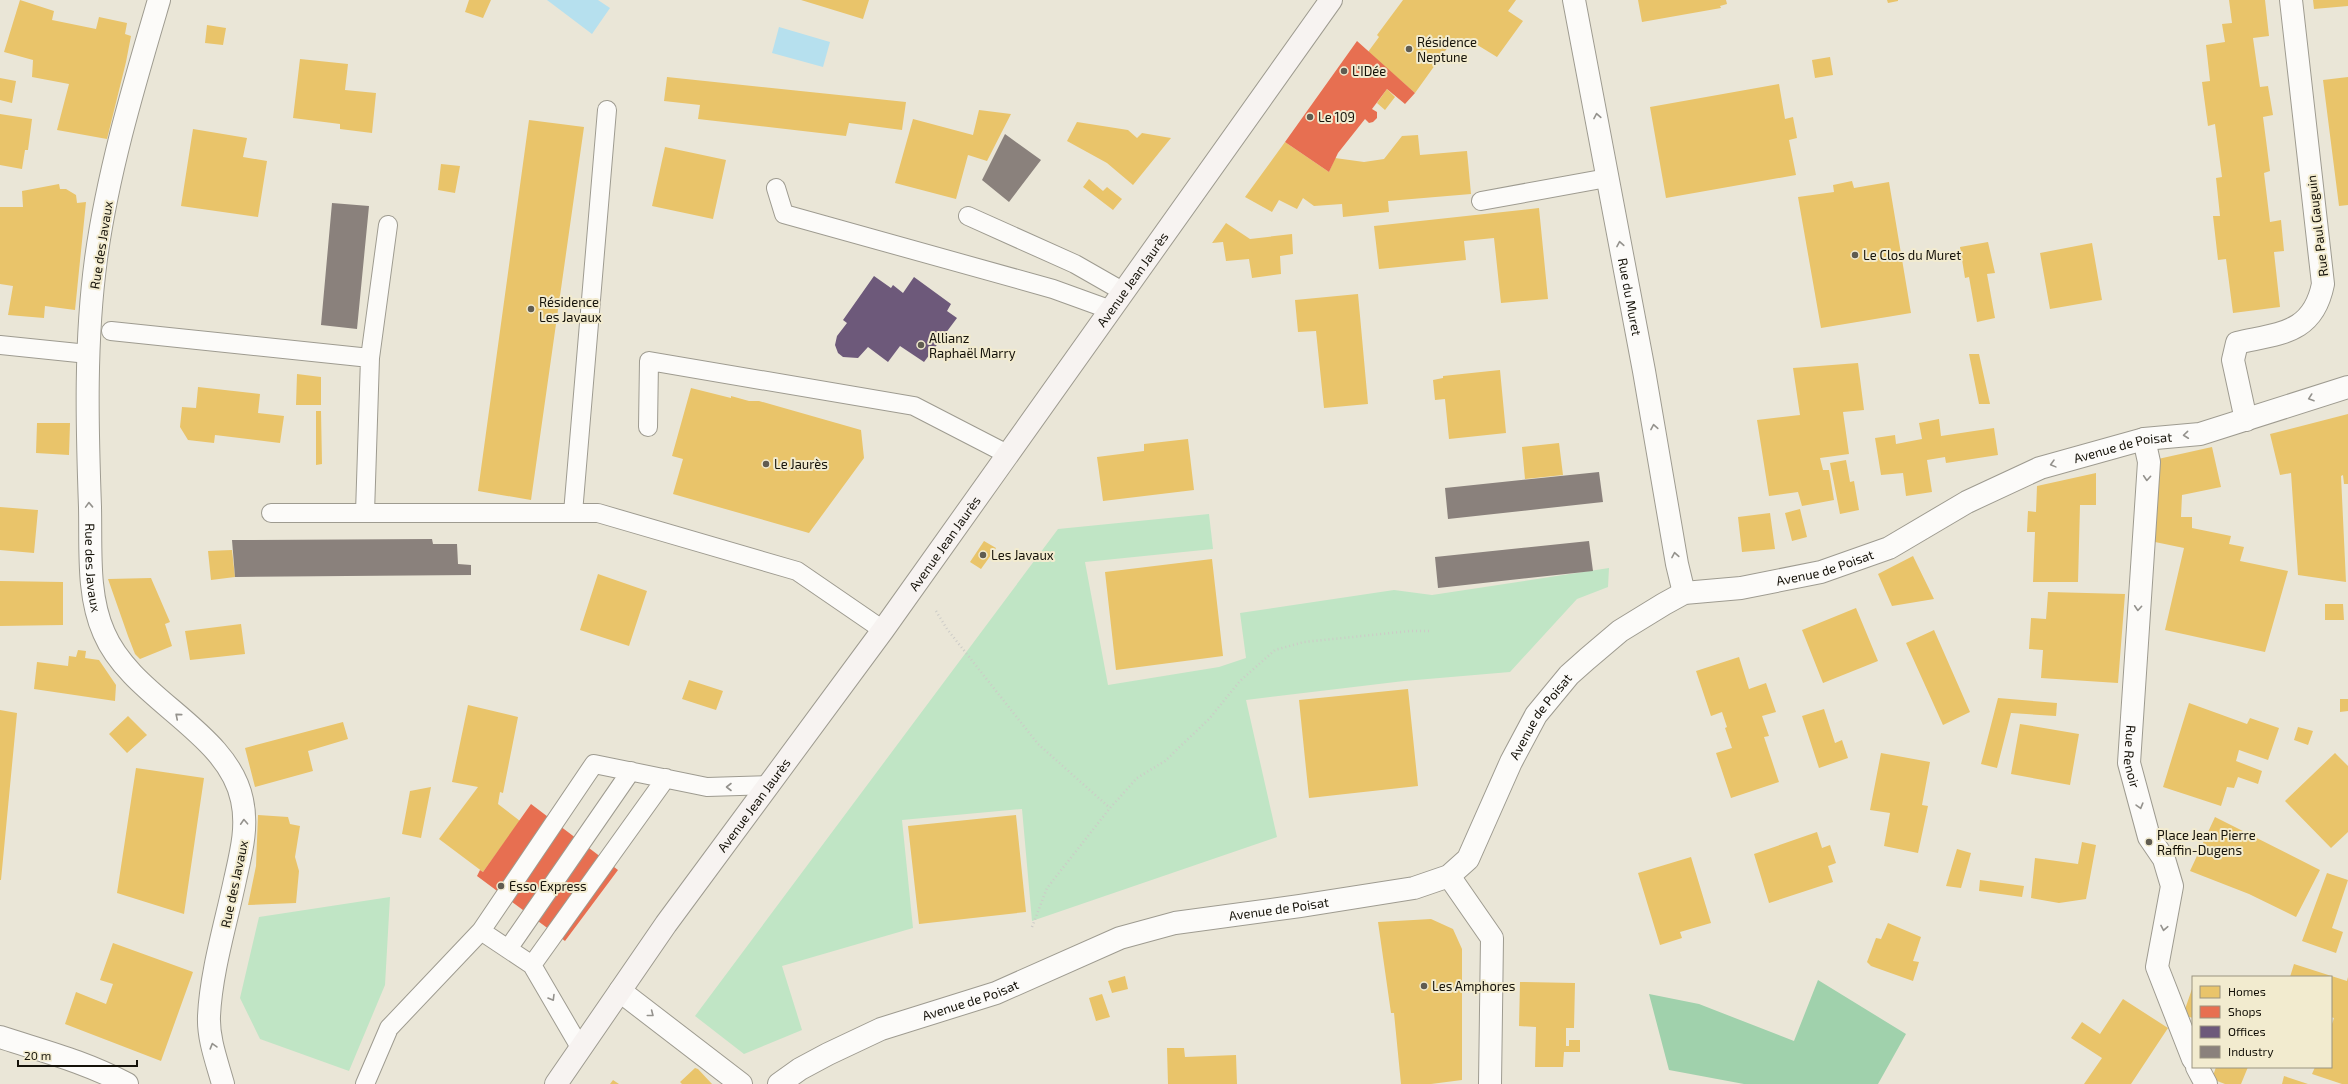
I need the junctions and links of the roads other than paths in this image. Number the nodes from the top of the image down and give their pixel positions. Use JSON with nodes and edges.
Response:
{"nodes":[{"id":1,"x":159,"y":0,"type":"edge"},
{"id":2,"x":1331,"y":0,"type":"edge"},
{"id":3,"x":1574,"y":0,"type":"edge"},
{"id":4,"x":2291,"y":0,"type":"edge"},
{"id":5,"x":607,"y":110,"type":"dead end"},
{"id":6,"x":1607,"y":178,"type":"junction"},
{"id":7,"x":776,"y":188,"type":"dead end"},
{"id":8,"x":1481,"y":200,"type":"dead end"},
{"id":9,"x":968,"y":216,"type":"dead end"},
{"id":10,"x":388,"y":225,"type":"dead end"},
{"id":11,"x":1124,"y":292,"type":"junction"},
{"id":12,"x":1110,"y":310,"type":"junction"},
{"id":13,"x":111,"y":331,"type":"dead end"},
{"id":14,"x":0,"y":345,"type":"edge"},
{"id":15,"x":88,"y":354,"type":"junction"},
{"id":16,"x":370,"y":358,"type":"junction"},
{"id":17,"x":2348,"y":387,"type":"edge"},
{"id":18,"x":2246,"y":420,"type":"junction"},
{"id":19,"x":648,"y":427,"type":"dead end"},
{"id":20,"x":2144,"y":439,"type":"junction"},
{"id":21,"x":1009,"y":455,"type":"junction"},
{"id":22,"x":271,"y":512,"type":"dead end"},
{"id":23,"x":365,"y":513,"type":"junction"},
{"id":24,"x":573,"y":513,"type":"junction"},
{"id":25,"x":1684,"y":593,"type":"junction"},
{"id":26,"x":883,"y":630,"type":"junction"},
{"id":27,"x":631,"y":771,"type":"junction"},
{"id":28,"x":666,"y":778,"type":"junction"},
{"id":29,"x":768,"y":785,"type":"junction"},
{"id":30,"x":1448,"y":876,"type":"junction"},
{"id":31,"x":481,"y":931,"type":"junction"},
{"id":32,"x":508,"y":949,"type":"junction"},
{"id":33,"x":532,"y":965,"type":"junction"},
{"id":34,"x":620,"y":991,"type":"junction"},
{"id":35,"x":0,"y":1037,"type":"edge"},
{"id":36,"x":581,"y":1049,"type":"junction"},
{"id":37,"x":2192,"y":1056,"type":"edge"},
{"id":38,"x":2197,"y":1068,"type":"edge"},
{"id":39,"x":127,"y":1084,"type":"edge"},
{"id":40,"x":223,"y":1084,"type":"edge"},
{"id":41,"x":365,"y":1084,"type":"edge"},
{"id":42,"x":556,"y":1084,"type":"edge"},
{"id":43,"x":741,"y":1084,"type":"edge"},
{"id":44,"x":779,"y":1084,"type":"edge"},
{"id":45,"x":1490,"y":1084,"type":"edge"},
{"id":46,"x":2206,"y":1084,"type":"edge"}],
"edges":[{"from":1,"to":15,"type":"street","name":"Rue des Javaux"},
{"from":2,"to":11,"type":"main road","name":"Avenue Jean Jaurès"},
{"from":6,"to":3,"type":"street","name":"Rue du Muret","one_way":true},
{"from":4,"to":18,"type":"street","name":"Rue Paul Gauguin"},
{"from":5,"to":24,"type":"lane"},
{"from":6,"to":8,"type":"lane"},
{"from":25,"to":6,"type":"street","name":"Rue du Muret","one_way":true},
{"from":7,"to":12,"type":"lane"},
{"from":9,"to":11,"type":"lane"},
{"from":10,"to":16,"type":"lane"},
{"from":11,"to":12,"type":"main road","name":"Avenue Jean Jaurès"},
{"from":12,"to":21,"type":"main road","name":"Avenue Jean Jaurès"},
{"from":13,"to":16,"type":"lane"},
{"from":14,"to":15,"type":"lane"},
{"from":40,"to":15,"type":"street","name":"Rue des Javaux","one_way":true},
{"from":16,"to":23,"type":"lane"},
{"from":17,"to":18,"type":"street","name":"Avenue de Poisat","one_way":true},
{"from":18,"to":20,"type":"street","name":"Avenue de Poisat","one_way":true},
{"from":19,"to":21,"type":"lane"},
{"from":20,"to":25,"type":"street","name":"Avenue de Poisat","one_way":true},
{"from":20,"to":37,"type":"street","name":"Rue Renoir","one_way":true},
{"from":21,"to":26,"type":"main road","name":"Avenue Jean Jaurès"},
{"from":22,"to":23,"type":"lane"},
{"from":23,"to":24,"type":"lane"},
{"from":24,"to":26,"type":"lane"},
{"from":25,"to":30,"type":"street","name":"Avenue de Poisat"},
{"from":26,"to":29,"type":"main road","name":"Avenue Jean Jaurès"},
{"from":27,"to":28,"type":"lane"},
{"from":27,"to":31,"type":"lane"},
{"from":27,"to":32,"type":"lane"},
{"from":29,"to":28,"type":"lane","one_way":true},
{"from":28,"to":33,"type":"lane"},
{"from":29,"to":34,"type":"main road","name":"Avenue Jean Jaurès"},
{"from":30,"to":44,"type":"street","name":"Avenue de Poisat"},
{"from":30,"to":45,"type":"street"},
{"from":31,"to":32,"type":"lane"},
{"from":31,"to":41,"type":"lane"},
{"from":32,"to":33,"type":"lane"},
{"from":33,"to":36,"type":"lane","one_way":true},
{"from":34,"to":36,"type":"main road","name":"Avenue Jean Jaurès"},
{"from":34,"to":43,"type":"street","one_way":true},
{"from":35,"to":39,"type":"street"},
{"from":36,"to":42,"type":"main road","name":"Avenue Jean Jaurès"},
{"from":38,"to":46,"type":"street"}]}
